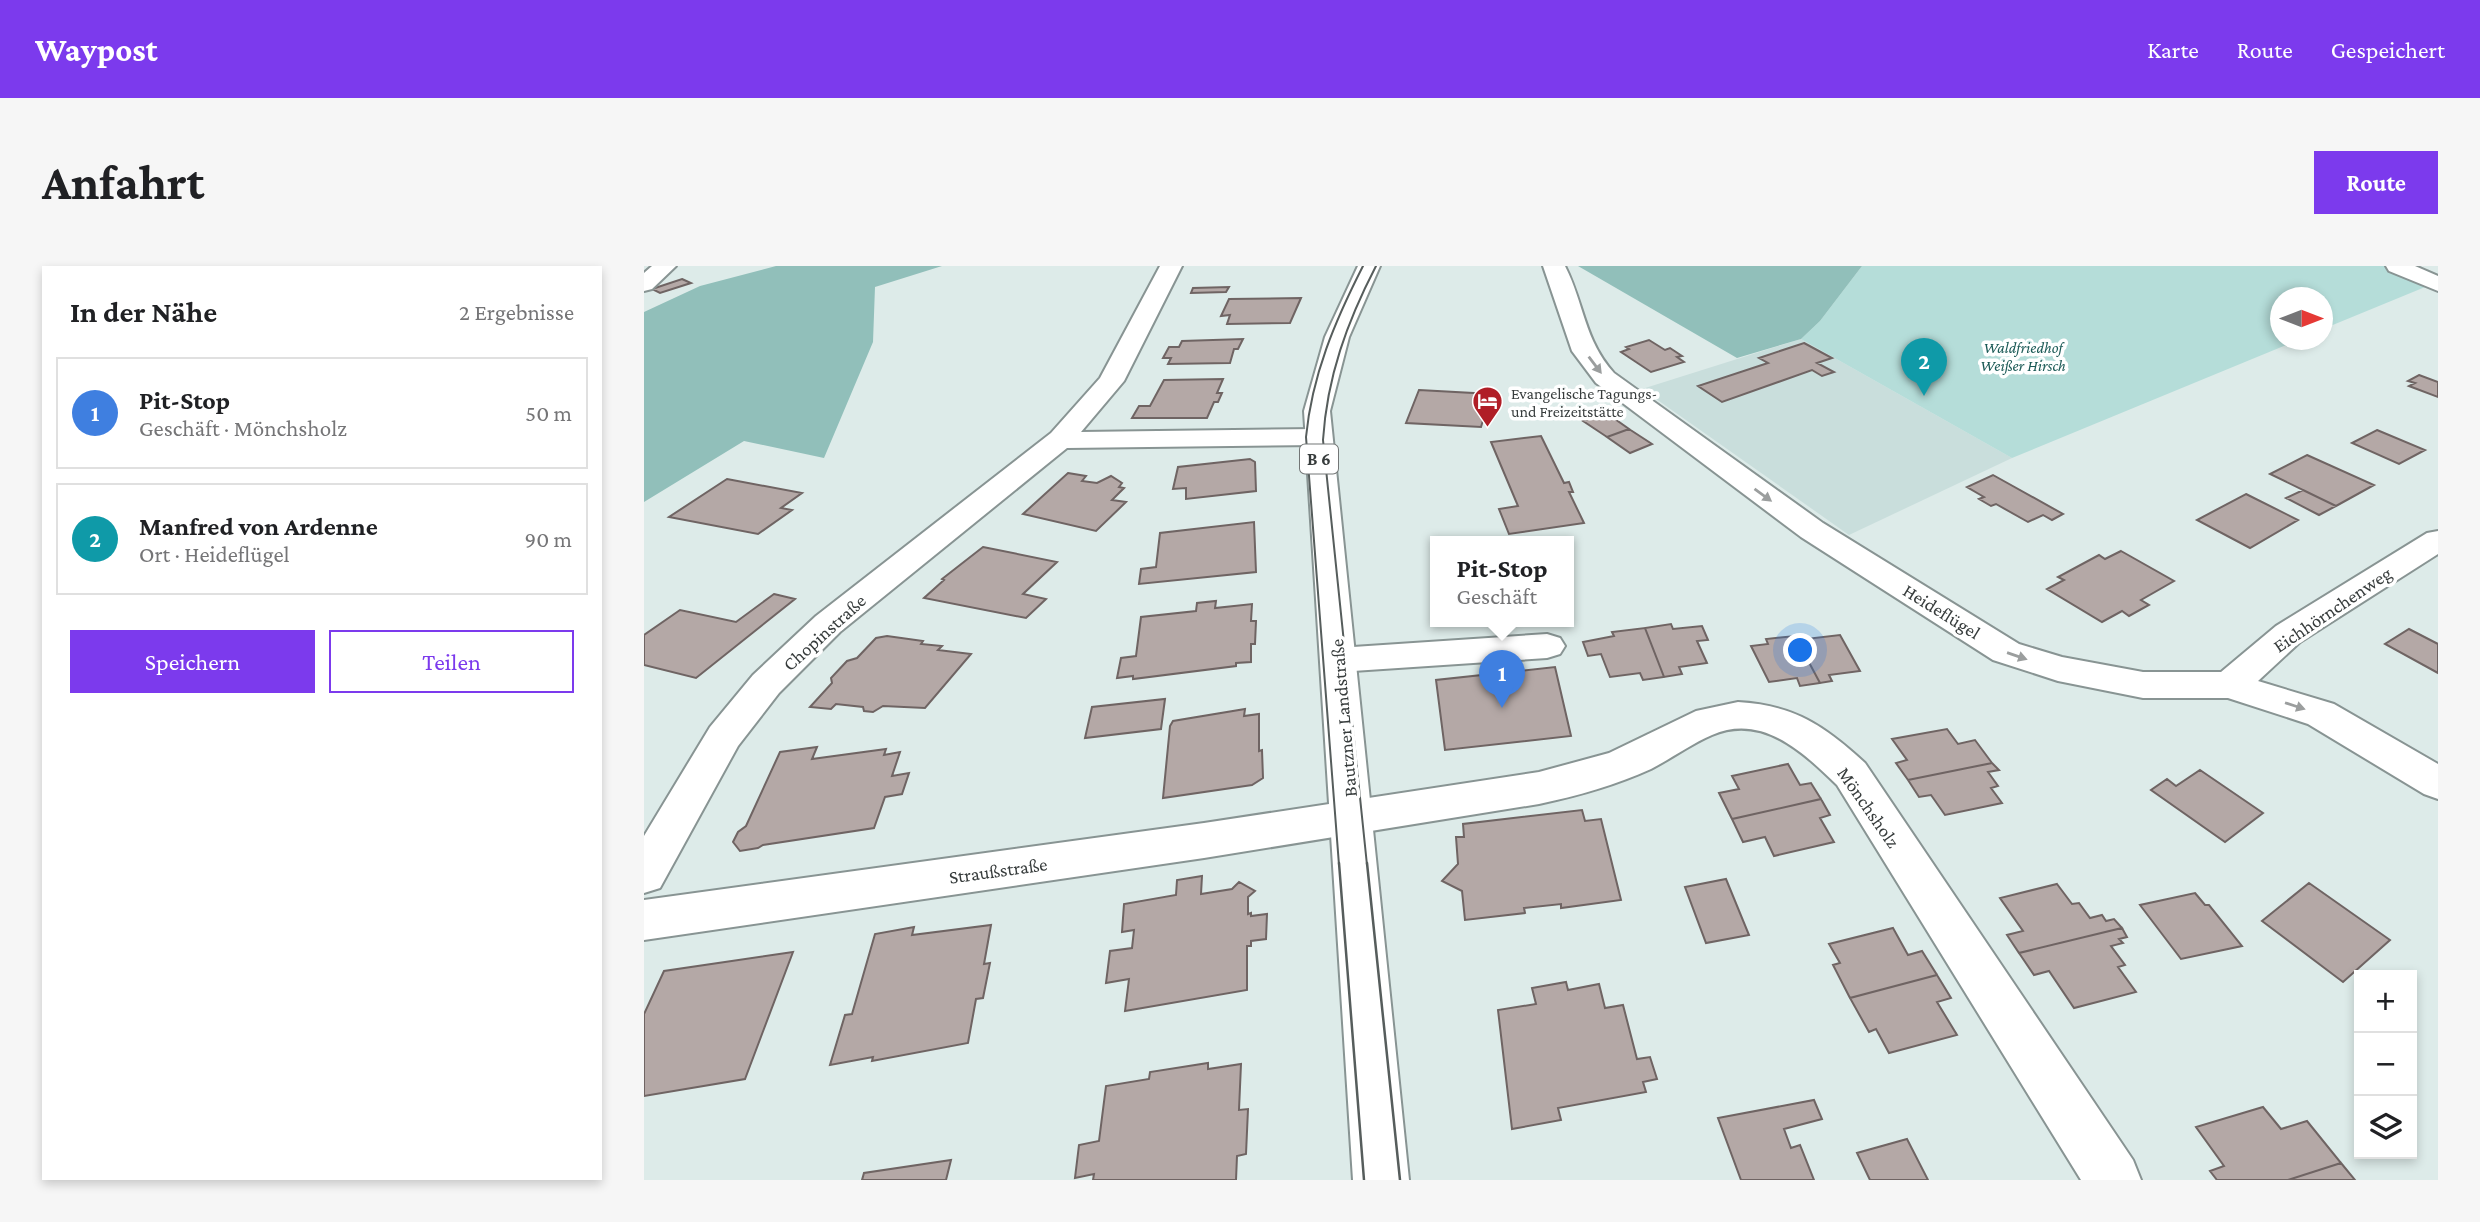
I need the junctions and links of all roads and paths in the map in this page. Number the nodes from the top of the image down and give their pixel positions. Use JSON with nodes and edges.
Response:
{"nodes":[{"id":1,"x":665,"y":266,"type":"edge"},
{"id":2,"x":1171,"y":266,"type":"edge"},
{"id":3,"x":1369,"y":266,"type":"edge"},
{"id":4,"x":1554,"y":266,"type":"edge"},
{"id":5,"x":2397,"y":266,"type":"edge"},
{"id":6,"x":644,"y":284,"type":"edge"},
{"id":7,"x":2438,"y":284,"type":"edge"},
{"id":8,"x":1317,"y":437,"type":"junction"},
{"id":9,"x":1061,"y":439,"type":"junction"},
{"id":10,"x":2438,"y":540,"type":"edge"},
{"id":11,"x":1547,"y":646,"type":"dead end"},
{"id":12,"x":1338,"y":660,"type":"junction"},
{"id":13,"x":2230,"y":685,"type":"junction"},
{"id":14,"x":2438,"y":783,"type":"edge"},
{"id":15,"x":1352,"y":819,"type":"junction"},
{"id":16,"x":644,"y":875,"type":"edge"},
{"id":17,"x":644,"y":920,"type":"edge"},
{"id":18,"x":1381,"y":1180,"type":"edge"},
{"id":19,"x":2113,"y":1180,"type":"edge"}],
"edges":[{"from":1,"to":6,"type":"street"},
{"from":2,"to":9,"type":"street","name":"Chopinstraße"},
{"from":3,"to":8,"type":"street","name":"Bautzner Landstraße","number":"B 6"},
{"from":4,"to":13,"type":"street","name":"Heideflügel","one_way":true},
{"from":5,"to":7,"type":"street"},
{"from":8,"to":9,"type":"street"},
{"from":8,"to":12,"type":"street","name":"Bautzner Landstraße","number":"B 6"},
{"from":9,"to":16,"type":"street","name":"Chopinstraße"},
{"from":10,"to":13,"type":"street","name":"Eichhörnchenweg"},
{"from":11,"to":12,"type":"street"},
{"from":12,"to":15,"type":"street","name":"Bautzner Landstraße","number":"B 6"},
{"from":13,"to":14,"type":"street","name":"Heideflügel","one_way":true},
{"from":15,"to":17,"type":"street","name":"Straußstraße"},
{"from":15,"to":18,"type":"street","name":"Bautzner Landstraße","number":"B 6"},
{"from":15,"to":19,"type":"street","name":"Mönchsholz"}]}
